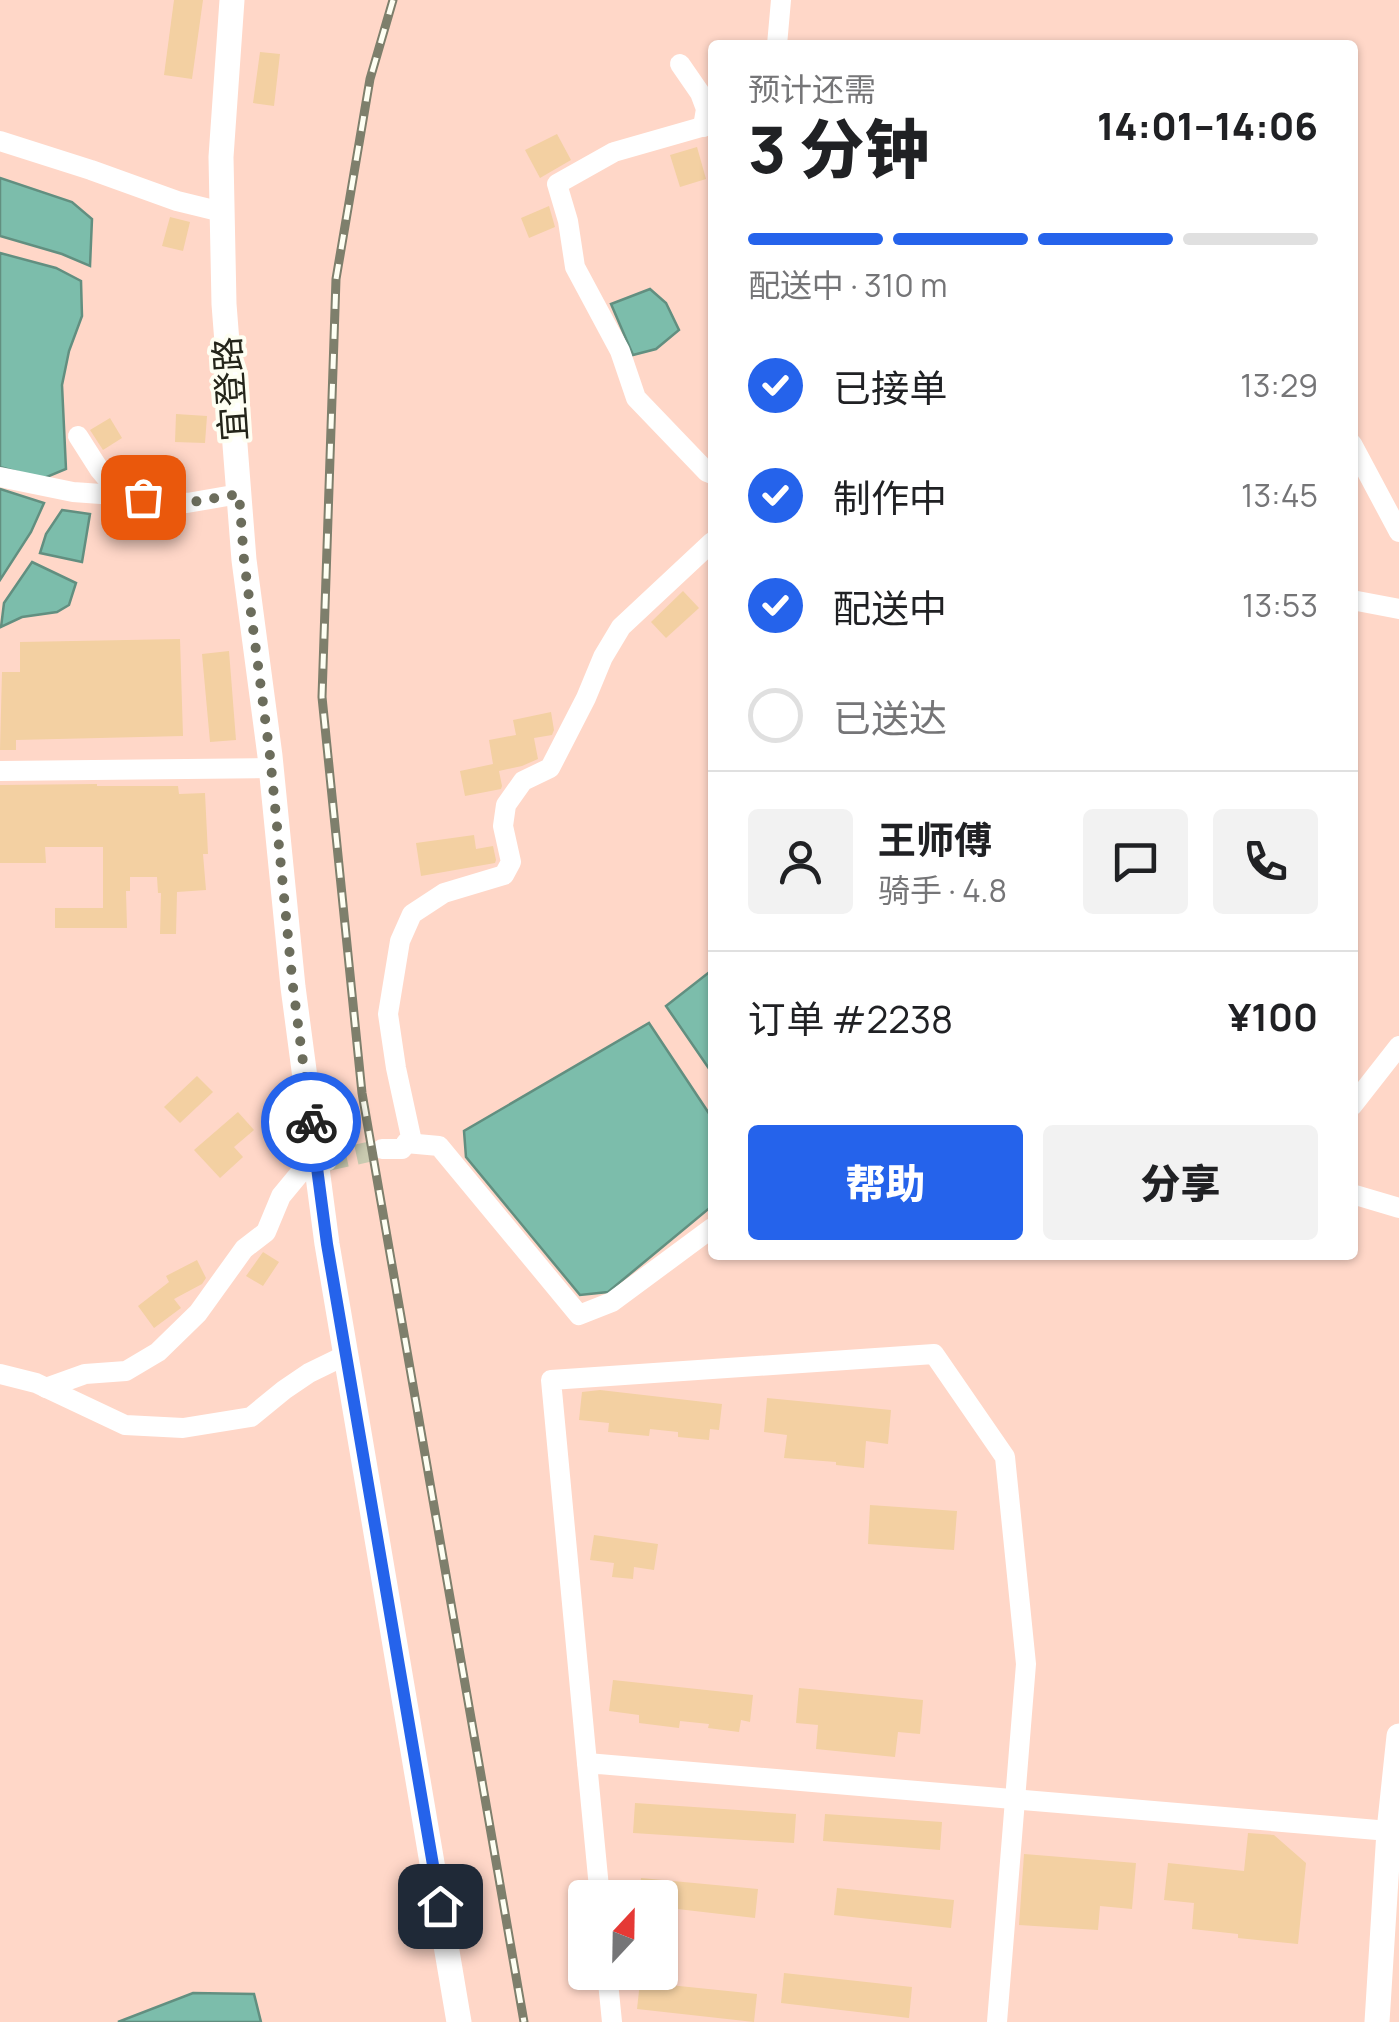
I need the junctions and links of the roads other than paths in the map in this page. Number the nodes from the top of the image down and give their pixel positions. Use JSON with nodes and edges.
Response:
{"nodes":[{"id":1,"x":232,"y":0,"type":"edge"},
{"id":2,"x":781,"y":0,"type":"edge"},
{"id":3,"x":777,"y":40,"type":"edge"},
{"id":4,"x":680,"y":64,"type":"dead end"},
{"id":5,"x":708,"y":126,"type":"edge"},
{"id":6,"x":0,"y":141,"type":"edge"},
{"id":7,"x":222,"y":212,"type":"junction"},
{"id":8,"x":78,"y":436,"type":"dead end"},
{"id":9,"x":1358,"y":455,"type":"edge"},
{"id":10,"x":708,"y":472,"type":"edge"},
{"id":11,"x":0,"y":477,"type":"edge"},
{"id":12,"x":239,"y":494,"type":"junction"},
{"id":13,"x":121,"y":495,"type":"junction"},
{"id":14,"x":1399,"y":532,"type":"edge"},
{"id":15,"x":708,"y":546,"type":"edge"},
{"id":16,"x":1358,"y":601,"type":"edge"},
{"id":17,"x":1399,"y":609,"type":"edge"},
{"id":18,"x":271,"y":768,"type":"junction"},
{"id":19,"x":0,"y":772,"type":"edge"},
{"id":20,"x":1399,"y":1046,"type":"edge"},
{"id":21,"x":1358,"y":1098,"type":"edge"},
{"id":22,"x":406,"y":1142,"type":"junction"},
{"id":23,"x":382,"y":1149,"type":"tunnel mouth"},
{"id":24,"x":322,"y":1162,"type":"junction"},
{"id":25,"x":1358,"y":1196,"type":"edge"},
{"id":26,"x":1399,"y":1208,"type":"edge"},
{"id":27,"x":708,"y":1231,"type":"edge"},
{"id":28,"x":346,"y":1355,"type":"junction"},
{"id":29,"x":0,"y":1374,"type":"edge"},
{"id":30,"x":46,"y":1388,"type":"junction"},
{"id":31,"x":1399,"y":1736,"type":"edge"},
{"id":32,"x":588,"y":1763,"type":"junction"},
{"id":33,"x":1016,"y":1800,"type":"junction"},
{"id":34,"x":1394,"y":1832,"type":"edge"},
{"id":35,"x":598,"y":1880,"type":"edge"},
{"id":36,"x":609,"y":1990,"type":"edge"},
{"id":37,"x":459,"y":2022,"type":"edge"},
{"id":38,"x":612,"y":2022,"type":"edge"},
{"id":39,"x":996,"y":2022,"type":"edge"},
{"id":40,"x":1376,"y":2022,"type":"edge"}],
"edges":[{"from":1,"to":7,"type":"street","name":"宜登路"},
{"from":2,"to":3,"type":"street"},
{"from":4,"to":5,"type":"street"},
{"from":5,"to":10,"type":"street"},
{"from":6,"to":7,"type":"street"},
{"from":7,"to":12,"type":"street","name":"宜登路"},
{"from":8,"to":13,"type":"street"},
{"from":9,"to":14,"type":"street"},
{"from":11,"to":13,"type":"street"},
{"from":12,"to":13,"type":"street"},
{"from":12,"to":18,"type":"street","name":"宜登路"},
{"from":15,"to":22,"type":"street"},
{"from":16,"to":17,"type":"street"},
{"from":18,"to":19,"type":"street"},
{"from":18,"to":24,"type":"street","name":"宜登路"},
{"from":20,"to":21,"type":"street"},
{"from":22,"to":23,"type":"street"},
{"from":22,"to":27,"type":"street"},
{"from":24,"to":28,"type":"street","name":"宜登路"},
{"from":24,"to":30,"type":"street"},
{"from":25,"to":26,"type":"street"},
{"from":28,"to":30,"type":"street"},
{"from":28,"to":37,"type":"street","name":"宜登路"},
{"from":29,"to":30,"type":"street"},
{"from":31,"to":34,"type":"street"},
{"from":32,"to":33,"type":"street"},
{"from":32,"to":33,"type":"street"},
{"from":32,"to":35,"type":"street"},
{"from":33,"to":34,"type":"street"},
{"from":33,"to":39,"type":"street"},
{"from":34,"to":40,"type":"street"},
{"from":36,"to":38,"type":"street"}]}
